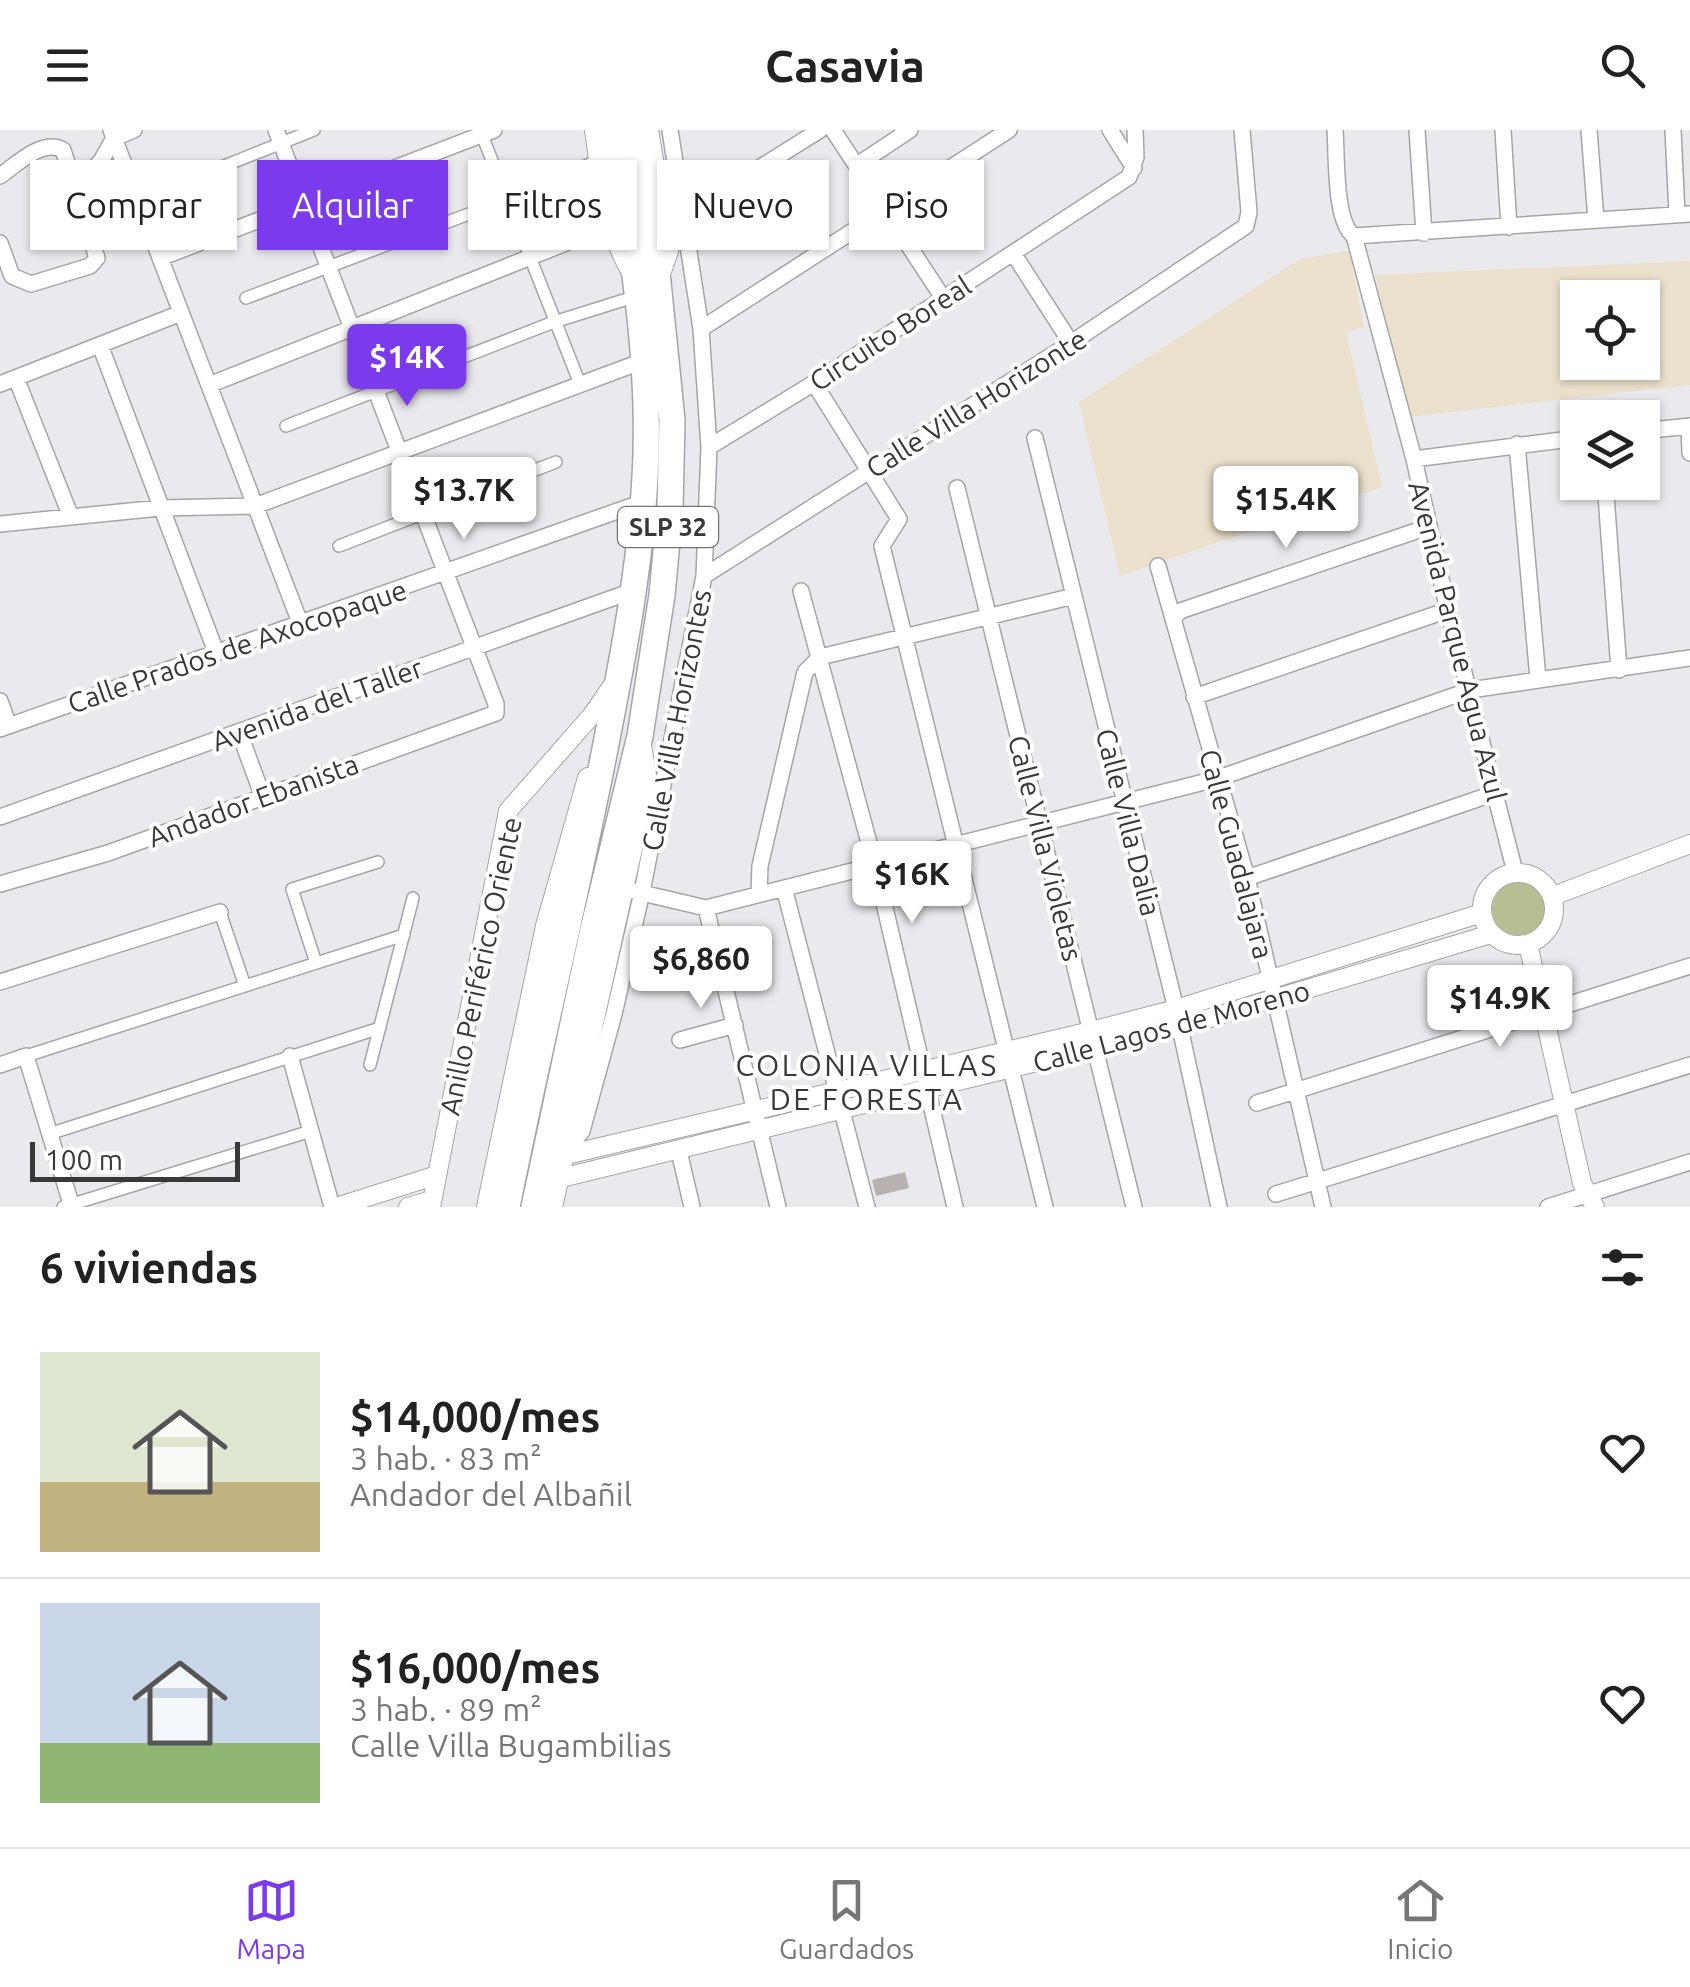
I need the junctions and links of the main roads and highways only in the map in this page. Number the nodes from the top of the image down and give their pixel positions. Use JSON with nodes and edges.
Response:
{"nodes":[{"id":1,"x":595,"y":130,"type":"edge"},
{"id":2,"x":613,"y":130,"type":"edge"},
{"id":3,"x":634,"y":130,"type":"edge"},
{"id":4,"x":648,"y":130,"type":"edge"},
{"id":5,"x":643,"y":256,"type":"junction"},
{"id":6,"x":645,"y":287,"type":"junction"},
{"id":7,"x":611,"y":721,"type":"junction"},
{"id":8,"x":640,"y":736,"type":"junction"},
{"id":9,"x":572,"y":1030,"type":"junction"},
{"id":10,"x":580,"y":1069,"type":"junction"},
{"id":11,"x":487,"y":1207,"type":"edge"},
{"id":12,"x":507,"y":1207,"type":"edge"},
{"id":13,"x":534,"y":1207,"type":"edge"},
{"id":14,"x":552,"y":1207,"type":"edge"}],
"edges":[{"from":1,"to":6,"type":"main road","name":"Anillo Periférico Oriente"},
{"from":2,"to":5,"type":"highway","name":"Anillo Periférico Oriente","number":"SLP 32"},
{"from":3,"to":5,"type":"highway","name":"Anillo Periférico Oriente","number":"SLP 32"},
{"from":4,"to":6,"type":"main road","name":"Anillo Periférico Oriente"},
{"from":5,"to":6,"type":"highway","name":"Anillo Periférico Oriente","number":"SLP 32"},
{"from":6,"to":7,"type":"highway","name":"Anillo Periférico Oriente","number":"SLP 32"},
{"from":6,"to":8,"type":"highway","name":"Anillo Periférico Oriente","number":"SLP 32"},
{"from":7,"to":11,"type":"main road","name":"Anillo Periférico Oriente"},
{"from":7,"to":12,"type":"highway","name":"Anillo Periférico Oriente","number":"SLP 32"},
{"from":8,"to":9,"type":"highway","name":"Anillo Periférico Oriente","number":"SLP 32"},
{"from":8,"to":10,"type":"main road","name":"Anillo Periférico Oriente"},
{"from":9,"to":10,"type":"highway"},
{"from":9,"to":13,"type":"highway","name":"Anillo Periférico Oriente","number":"SLP 32"},
{"from":10,"to":14,"type":"main road","name":"Anillo Periférico Oriente"}]}
